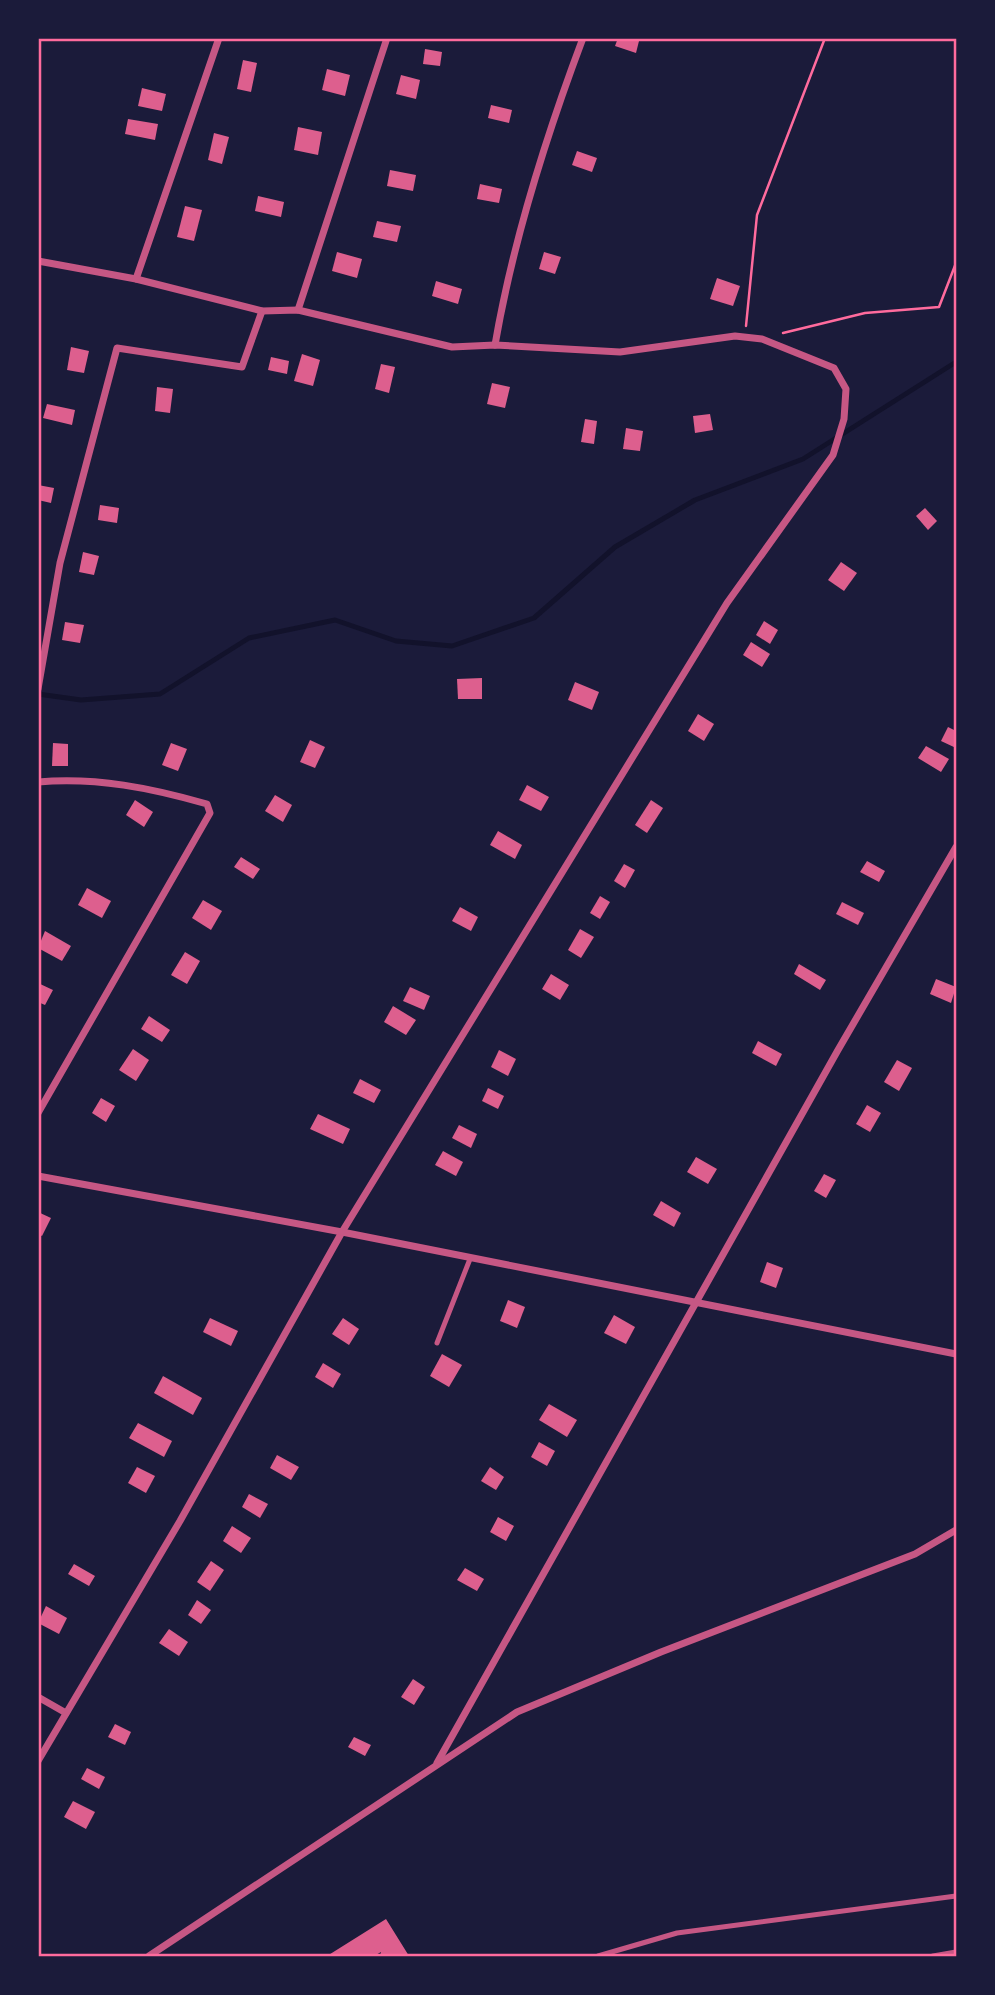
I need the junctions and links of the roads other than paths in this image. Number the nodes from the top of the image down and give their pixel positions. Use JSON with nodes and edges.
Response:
{"nodes":[{"id":1,"x":219,"y":38,"type":"edge"},
{"id":2,"x":387,"y":38,"type":"edge"},
{"id":3,"x":583,"y":38,"type":"edge"},
{"id":4,"x":38,"y":261,"type":"edge"},
{"id":5,"x":136,"y":279,"type":"junction"},
{"id":6,"x":298,"y":310,"type":"junction"},
{"id":7,"x":262,"y":311,"type":"junction"},
{"id":8,"x":495,"y":345,"type":"junction"},
{"id":9,"x":38,"y":689,"type":"edge"},
{"id":10,"x":38,"y":782,"type":"edge"},
{"id":11,"x":957,"y":847,"type":"edge"},
{"id":12,"x":38,"y":1113,"type":"edge"},
{"id":13,"x":38,"y":1176,"type":"edge"},
{"id":14,"x":342,"y":1232,"type":"junction"},
{"id":15,"x":470,"y":1259,"type":"junction"},
{"id":16,"x":694,"y":1304,"type":"junction"},
{"id":17,"x":437,"y":1343,"type":"dead end"},
{"id":18,"x":957,"y":1354,"type":"edge"},
{"id":19,"x":957,"y":1530,"type":"edge"},
{"id":20,"x":38,"y":1697,"type":"edge"},
{"id":21,"x":66,"y":1713,"type":"junction"},
{"id":22,"x":38,"y":1761,"type":"edge"},
{"id":23,"x":437,"y":1763,"type":"junction"},
{"id":24,"x":957,"y":1896,"type":"edge"},
{"id":25,"x":957,"y":1952,"type":"edge"},
{"id":26,"x":149,"y":1956,"type":"edge"},
{"id":27,"x":598,"y":1956,"type":"edge"},
{"id":28,"x":933,"y":1956,"type":"edge"}],
"edges":[{"from":1,"to":5,"type":"street"},
{"from":2,"to":6,"type":"street"},
{"from":3,"to":8,"type":"street"},
{"from":4,"to":5,"type":"street"},
{"from":5,"to":7,"type":"street"},
{"from":6,"to":7,"type":"street"},
{"from":6,"to":8,"type":"street"},
{"from":7,"to":9,"type":"street"},
{"from":8,"to":14,"type":"street"},
{"from":10,"to":12,"type":"street"},
{"from":11,"to":16,"type":"street"},
{"from":13,"to":14,"type":"street"},
{"from":14,"to":15,"type":"street"},
{"from":14,"to":21,"type":"street"},
{"from":15,"to":16,"type":"street"},
{"from":15,"to":17,"type":"lane"},
{"from":16,"to":18,"type":"street"},
{"from":16,"to":23,"type":"street"},
{"from":19,"to":23,"type":"street"},
{"from":20,"to":21,"type":"street"},
{"from":21,"to":22,"type":"street"},
{"from":23,"to":26,"type":"street"},
{"from":24,"to":27,"type":"lane"},
{"from":25,"to":28,"type":"lane"}]}
